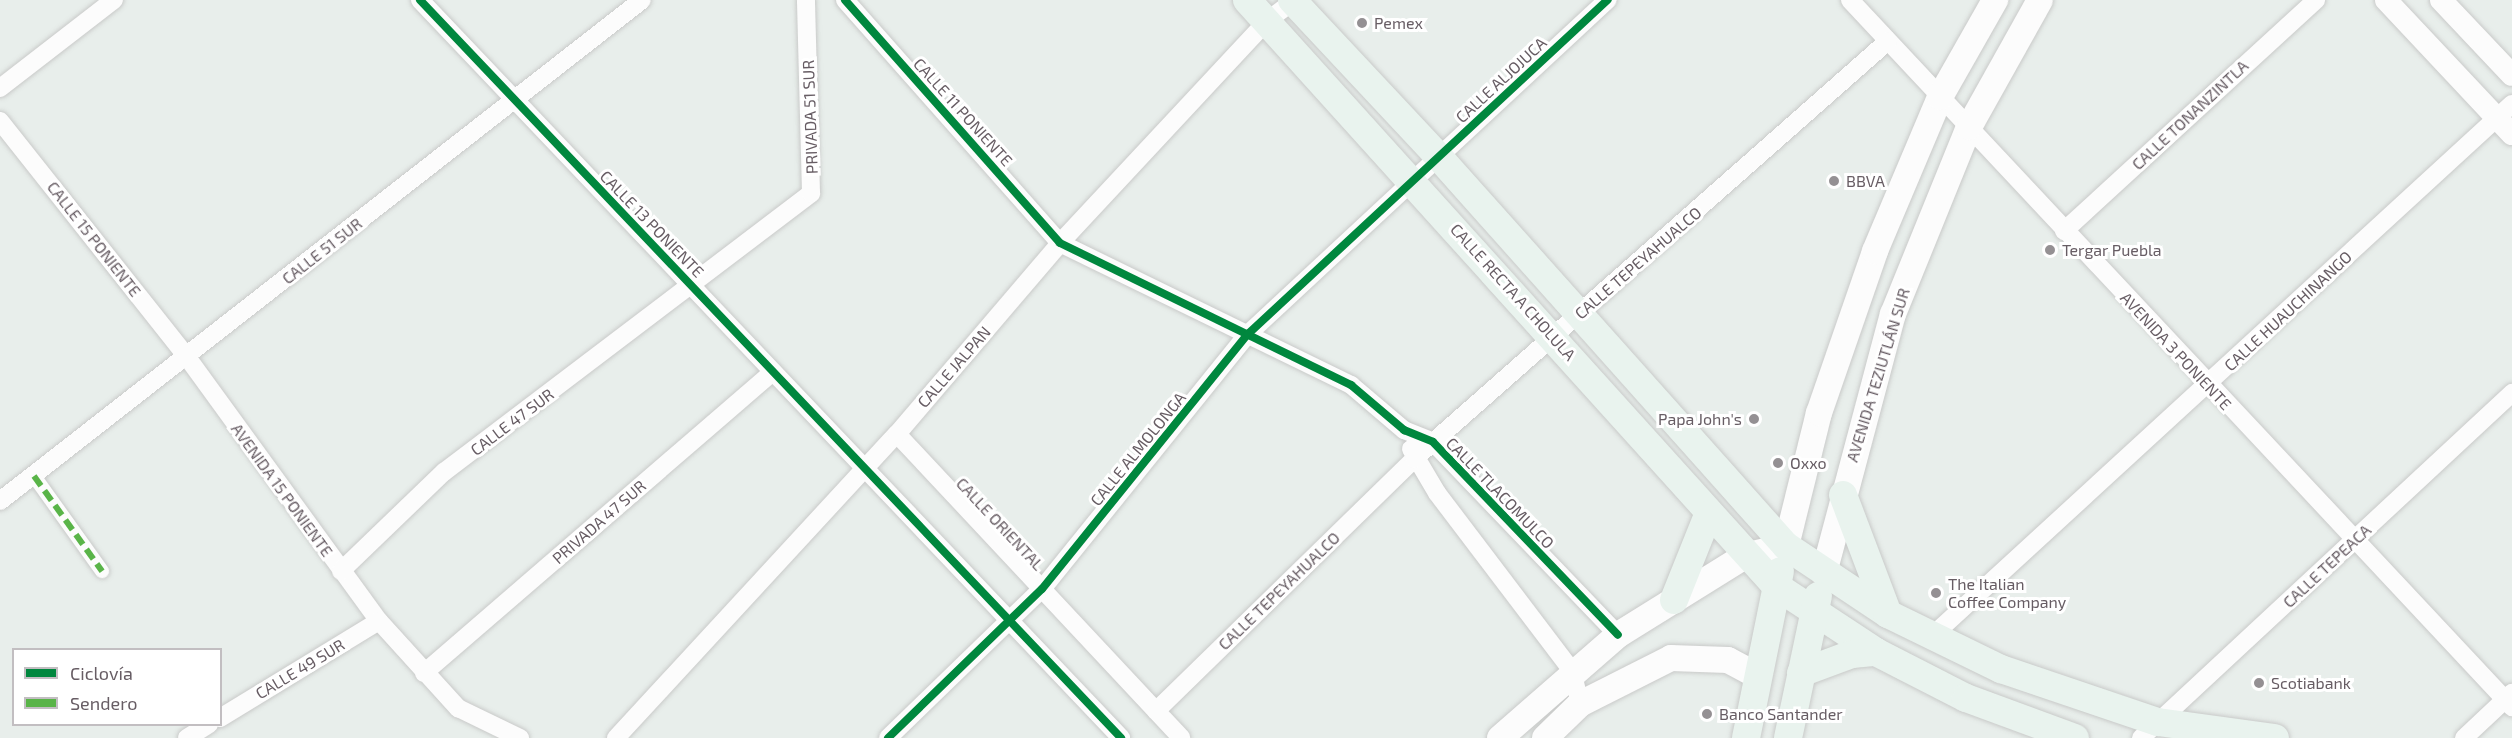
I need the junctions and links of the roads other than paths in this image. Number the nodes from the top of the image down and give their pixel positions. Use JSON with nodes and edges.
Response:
{"nodes":[{"id":1,"x":114,"y":0,"type":"edge"},
{"id":2,"x":420,"y":0,"type":"edge"},
{"id":3,"x":642,"y":0,"type":"edge"},
{"id":4,"x":806,"y":0,"type":"edge"},
{"id":5,"x":845,"y":0,"type":"edge"},
{"id":6,"x":1247,"y":0,"type":"edge"},
{"id":7,"x":1293,"y":0,"type":"edge"},
{"id":8,"x":1608,"y":0,"type":"edge"},
{"id":9,"x":1850,"y":0,"type":"edge"},
{"id":10,"x":1995,"y":0,"type":"edge"},
{"id":11,"x":2040,"y":0,"type":"edge"},
{"id":12,"x":2316,"y":0,"type":"edge"},
{"id":13,"x":2386,"y":0,"type":"edge"},
{"id":14,"x":2441,"y":0,"type":"edge"},
{"id":15,"x":1267,"y":21,"type":"junction"},
{"id":16,"x":1888,"y":41,"type":"junction"},
{"id":17,"x":2512,"y":75,"type":"edge"},
{"id":18,"x":0,"y":88,"type":"edge"},
{"id":19,"x":1940,"y":97,"type":"junction"},
{"id":20,"x":513,"y":101,"type":"junction"},
{"id":21,"x":2507,"y":119,"type":"edge"},
{"id":22,"x":0,"y":121,"type":"edge"},
{"id":23,"x":1969,"y":127,"type":"junction"},
{"id":24,"x":1438,"y":156,"type":"junction"},
{"id":25,"x":1412,"y":180,"type":"junction"},
{"id":26,"x":2064,"y":231,"type":"junction"},
{"id":27,"x":1060,"y":243,"type":"junction"},
{"id":28,"x":694,"y":285,"type":"junction"},
{"id":29,"x":1581,"y":314,"type":"junction"},
{"id":30,"x":1248,"y":334,"type":"junction"},
{"id":31,"x":1554,"y":338,"type":"junction"},
{"id":32,"x":187,"y":357,"type":"junction"},
{"id":33,"x":773,"y":372,"type":"junction"},
{"id":34,"x":2207,"y":386,"type":"junction"},
{"id":35,"x":2512,"y":393,"type":"edge"},
{"id":36,"x":1404,"y":430,"type":"junction"},
{"id":37,"x":897,"y":434,"type":"junction"},
{"id":38,"x":1433,"y":442,"type":"junction"},
{"id":39,"x":1414,"y":459,"type":"junction"},
{"id":40,"x":867,"y":465,"type":"junction"},
{"id":41,"x":34,"y":476,"type":"junction"},
{"id":42,"x":1844,"y":495,"type":"junction"},
{"id":43,"x":0,"y":501,"type":"edge"},
{"id":44,"x":1708,"y":515,"type":"junction"},
{"id":45,"x":2352,"y":542,"type":"junction"},
{"id":46,"x":1786,"y":546,"type":"junction"},
{"id":47,"x":1745,"y":556,"type":"junction"},
{"id":48,"x":102,"y":571,"type":"dead end"},
{"id":49,"x":341,"y":571,"type":"junction"},
{"id":50,"x":1824,"y":573,"type":"junction"},
{"id":51,"x":1776,"y":586,"type":"junction"},
{"id":52,"x":1042,"y":589,"type":"junction"},
{"id":53,"x":1674,"y":600,"type":"junction"},
{"id":54,"x":1814,"y":612,"type":"junction"},
{"id":55,"x":1887,"y":614,"type":"junction"},
{"id":56,"x":380,"y":621,"type":"junction"},
{"id":57,"x":1013,"y":621,"type":"junction"},
{"id":58,"x":1618,"y":635,"type":"junction"},
{"id":59,"x":1930,"y":638,"type":"junction"},
{"id":60,"x":1876,"y":652,"type":"junction"},
{"id":61,"x":1572,"y":671,"type":"junction"},
{"id":62,"x":424,"y":673,"type":"junction"},
{"id":63,"x":1801,"y":673,"type":"junction"},
{"id":64,"x":1758,"y":676,"type":"junction"},
{"id":65,"x":2510,"y":700,"type":"edge"},
{"id":66,"x":1580,"y":704,"type":"junction"},
{"id":67,"x":1156,"y":711,"type":"junction"},
{"id":68,"x":222,"y":716,"type":"edge"},
{"id":69,"x":206,"y":726,"type":"edge"},
{"id":70,"x":2149,"y":730,"type":"edge"},
{"id":71,"x":187,"y":738,"type":"edge"},
{"id":72,"x":520,"y":738,"type":"edge"},
{"id":73,"x":616,"y":738,"type":"edge"},
{"id":74,"x":888,"y":738,"type":"edge"},
{"id":75,"x":1121,"y":738,"type":"edge"},
{"id":76,"x":1181,"y":738,"type":"edge"},
{"id":77,"x":1500,"y":738,"type":"edge"},
{"id":78,"x":1545,"y":738,"type":"edge"},
{"id":79,"x":1746,"y":738,"type":"edge"},
{"id":80,"x":1788,"y":738,"type":"edge"},
{"id":81,"x":2075,"y":738,"type":"edge"},
{"id":82,"x":2275,"y":738,"type":"edge"},
{"id":83,"x":2464,"y":738,"type":"edge"}],
"edges":[{"from":1,"to":18,"type":"street"},
{"from":2,"to":20,"type":"street","name":"CALLE 13 PONIENTE"},
{"from":3,"to":20,"type":"street","name":"CALLE 51 SUR"},
{"from":4,"to":28,"type":"street","name":"PRIVADA 51 SUR"},
{"from":5,"to":27,"type":"street","name":"CALLE 11 PONIENTE"},
{"from":6,"to":15,"type":"main road","name":"CALLE RECTA A CHOLULA"},
{"from":7,"to":15,"type":"street","name":"CALLE JALPAN"},
{"from":7,"to":24,"type":"main road"},
{"from":8,"to":24,"type":"street","name":"CALLE ALJOJUCA"},
{"from":9,"to":16,"type":"street","name":"AVENIDA 3 PONIENTE"},
{"from":10,"to":19,"type":"main road"},
{"from":11,"to":23,"type":"main road","name":"AVENIDA TEZIUTLÁN SUR"},
{"from":12,"to":26,"type":"street","name":"CALLE TONANZINTLA"},
{"from":13,"to":21,"type":"street"},
{"from":14,"to":17,"type":"street"},
{"from":15,"to":25,"type":"main road","name":"CALLE RECTA A CHOLULA"},
{"from":15,"to":27,"type":"street","name":"CALLE JALPAN"},
{"from":16,"to":19,"type":"street","name":"AVENIDA 3 PONIENTE"},
{"from":16,"to":29,"type":"street","name":"CALLE TEPEYAHUALCO"},
{"from":19,"to":23,"type":"street","name":"AVENIDA 3 PONIENTE"},
{"from":19,"to":46,"type":"main road"},
{"from":20,"to":28,"type":"street","name":"CALLE 13 PONIENTE"},
{"from":20,"to":32,"type":"street","name":"CALLE 51 SUR"},
{"from":21,"to":34,"type":"street","name":"CALLE HUAUCHINANGO"},
{"from":22,"to":32,"type":"street","name":"CALLE 15 PONIENTE"},
{"from":23,"to":26,"type":"street","name":"AVENIDA 3 PONIENTE"},
{"from":23,"to":42,"type":"main road","name":"AVENIDA TEZIUTLÁN SUR"},
{"from":24,"to":25,"type":"street","name":"CALLE ALJOJUCA"},
{"from":24,"to":29,"type":"main road"},
{"from":25,"to":30,"type":"street","name":"CALLE ALMOLONGA"},
{"from":25,"to":31,"type":"main road","name":"CALLE RECTA A CHOLULA"},
{"from":26,"to":34,"type":"street","name":"AVENIDA 3 PONIENTE"},
{"from":27,"to":30,"type":"street","name":"CALLE TLACOMULCO"},
{"from":27,"to":37,"type":"street","name":"CALLE JALPAN"},
{"from":28,"to":33,"type":"street","name":"CALLE 13 PONIENTE"},
{"from":28,"to":49,"type":"street","name":"CALLE 47 SUR"},
{"from":29,"to":31,"type":"street","name":"CALLE TEPEYAHUALCO"},
{"from":29,"to":46,"type":"main road"},
{"from":30,"to":36,"type":"street","name":"CALLE TLACOMULCO"},
{"from":30,"to":52,"type":"street","name":"CALLE ALMOLONGA"},
{"from":31,"to":38,"type":"street","name":"CALLE TEPEYAHUALCO"},
{"from":31,"to":44,"type":"main road","name":"CALLE RECTA A CHOLULA"},
{"from":32,"to":41,"type":"street","name":"CALLE 51 SUR"},
{"from":32,"to":49,"type":"street","name":"AVENIDA 15 PONIENTE"},
{"from":33,"to":40,"type":"street","name":"CALLE 13 PONIENTE"},
{"from":33,"to":62,"type":"street","name":"PRIVADA 47 SUR"},
{"from":34,"to":45,"type":"street","name":"AVENIDA 3 PONIENTE"},
{"from":34,"to":59,"type":"street","name":"CALLE HUAUCHINANGO"},
{"from":35,"to":45,"type":"street","name":"CALLE TEPEACA"},
{"from":36,"to":38,"type":"street","name":"CALLE TLACOMULCO"},
{"from":36,"to":39,"type":"street"},
{"from":37,"to":40,"type":"street","name":"CALLE JALPAN"},
{"from":37,"to":52,"type":"street","name":"CALLE ORIENTAL"},
{"from":38,"to":39,"type":"street","name":"CALLE TEPEYAHUALCO"},
{"from":38,"to":58,"type":"street","name":"CALLE TLACOMULCO"},
{"from":39,"to":61,"type":"street"},
{"from":39,"to":67,"type":"street","name":"CALLE TEPEYAHUALCO"},
{"from":40,"to":57,"type":"street"},
{"from":40,"to":73,"type":"street","name":"CALLE JALPAN"},
{"from":41,"to":43,"type":"street","name":"CALLE 51 SUR"},
{"from":41,"to":48,"type":"street"},
{"from":42,"to":50,"type":"main road","name":"AVENIDA TEZIUTLÁN SUR"},
{"from":42,"to":55,"type":"main road"},
{"from":44,"to":47,"type":"main road","name":"CALLE RECTA A CHOLULA"},
{"from":44,"to":53,"type":"main road"},
{"from":45,"to":65,"type":"street","name":"AVENIDA 3 PONIENTE"},
{"from":45,"to":70,"type":"street","name":"CALLE TEPEACA"},
{"from":46,"to":47,"type":"main road"},
{"from":46,"to":50,"type":"main road"},
{"from":46,"to":51,"type":"main road"},
{"from":47,"to":51,"type":"main road","name":"CALLE RECTA A CHOLULA"},
{"from":47,"to":53,"type":"main road"},
{"from":49,"to":56,"type":"street","name":"AVENIDA 15 PONIENTE"},
{"from":50,"to":54,"type":"main road","name":"AVENIDA TEZIUTLÁN SUR"},
{"from":50,"to":55,"type":"main road"},
{"from":51,"to":54,"type":"main road","name":"CALLE RECTA A CHOLULA"},
{"from":51,"to":64,"type":"main road"},
{"from":52,"to":57,"type":"street","name":"CALLE ALMOLONGA"},
{"from":52,"to":67,"type":"street","name":"CALLE ORIENTAL"},
{"from":53,"to":58,"type":"main road"},
{"from":54,"to":60,"type":"main road","name":"CALLE RECTA A CHOLULA"},
{"from":54,"to":63,"type":"main road","name":"AVENIDA TEZIUTLÁN SUR"},
{"from":55,"to":59,"type":"main road"},
{"from":56,"to":62,"type":"street","name":"AVENIDA 15 PONIENTE"},
{"from":56,"to":68,"type":"street","name":"CALLE 49 SUR"},
{"from":57,"to":74,"type":"street","name":"CALLE ALMOLONGA"},
{"from":57,"to":75,"type":"street"},
{"from":58,"to":61,"type":"main road"},
{"from":59,"to":70,"type":"main road"},
{"from":60,"to":63,"type":"main road"},
{"from":60,"to":81,"type":"main road","name":"CALLE RECTA A CHOLULA"},
{"from":61,"to":66,"type":"street"},
{"from":61,"to":77,"type":"main road"},
{"from":62,"to":72,"type":"street","name":"AVENIDA 15 PONIENTE"},
{"from":63,"to":80,"type":"main road","name":"AVENIDA TEZIUTLÁN SUR"},
{"from":64,"to":66,"type":"main road"},
{"from":64,"to":79,"type":"main road"},
{"from":65,"to":83,"type":"street"},
{"from":66,"to":78,"type":"main road"},
{"from":67,"to":76,"type":"street","name":"CALLE ORIENTAL"},
{"from":69,"to":71,"type":"street"},
{"from":70,"to":82,"type":"main road"}]}
